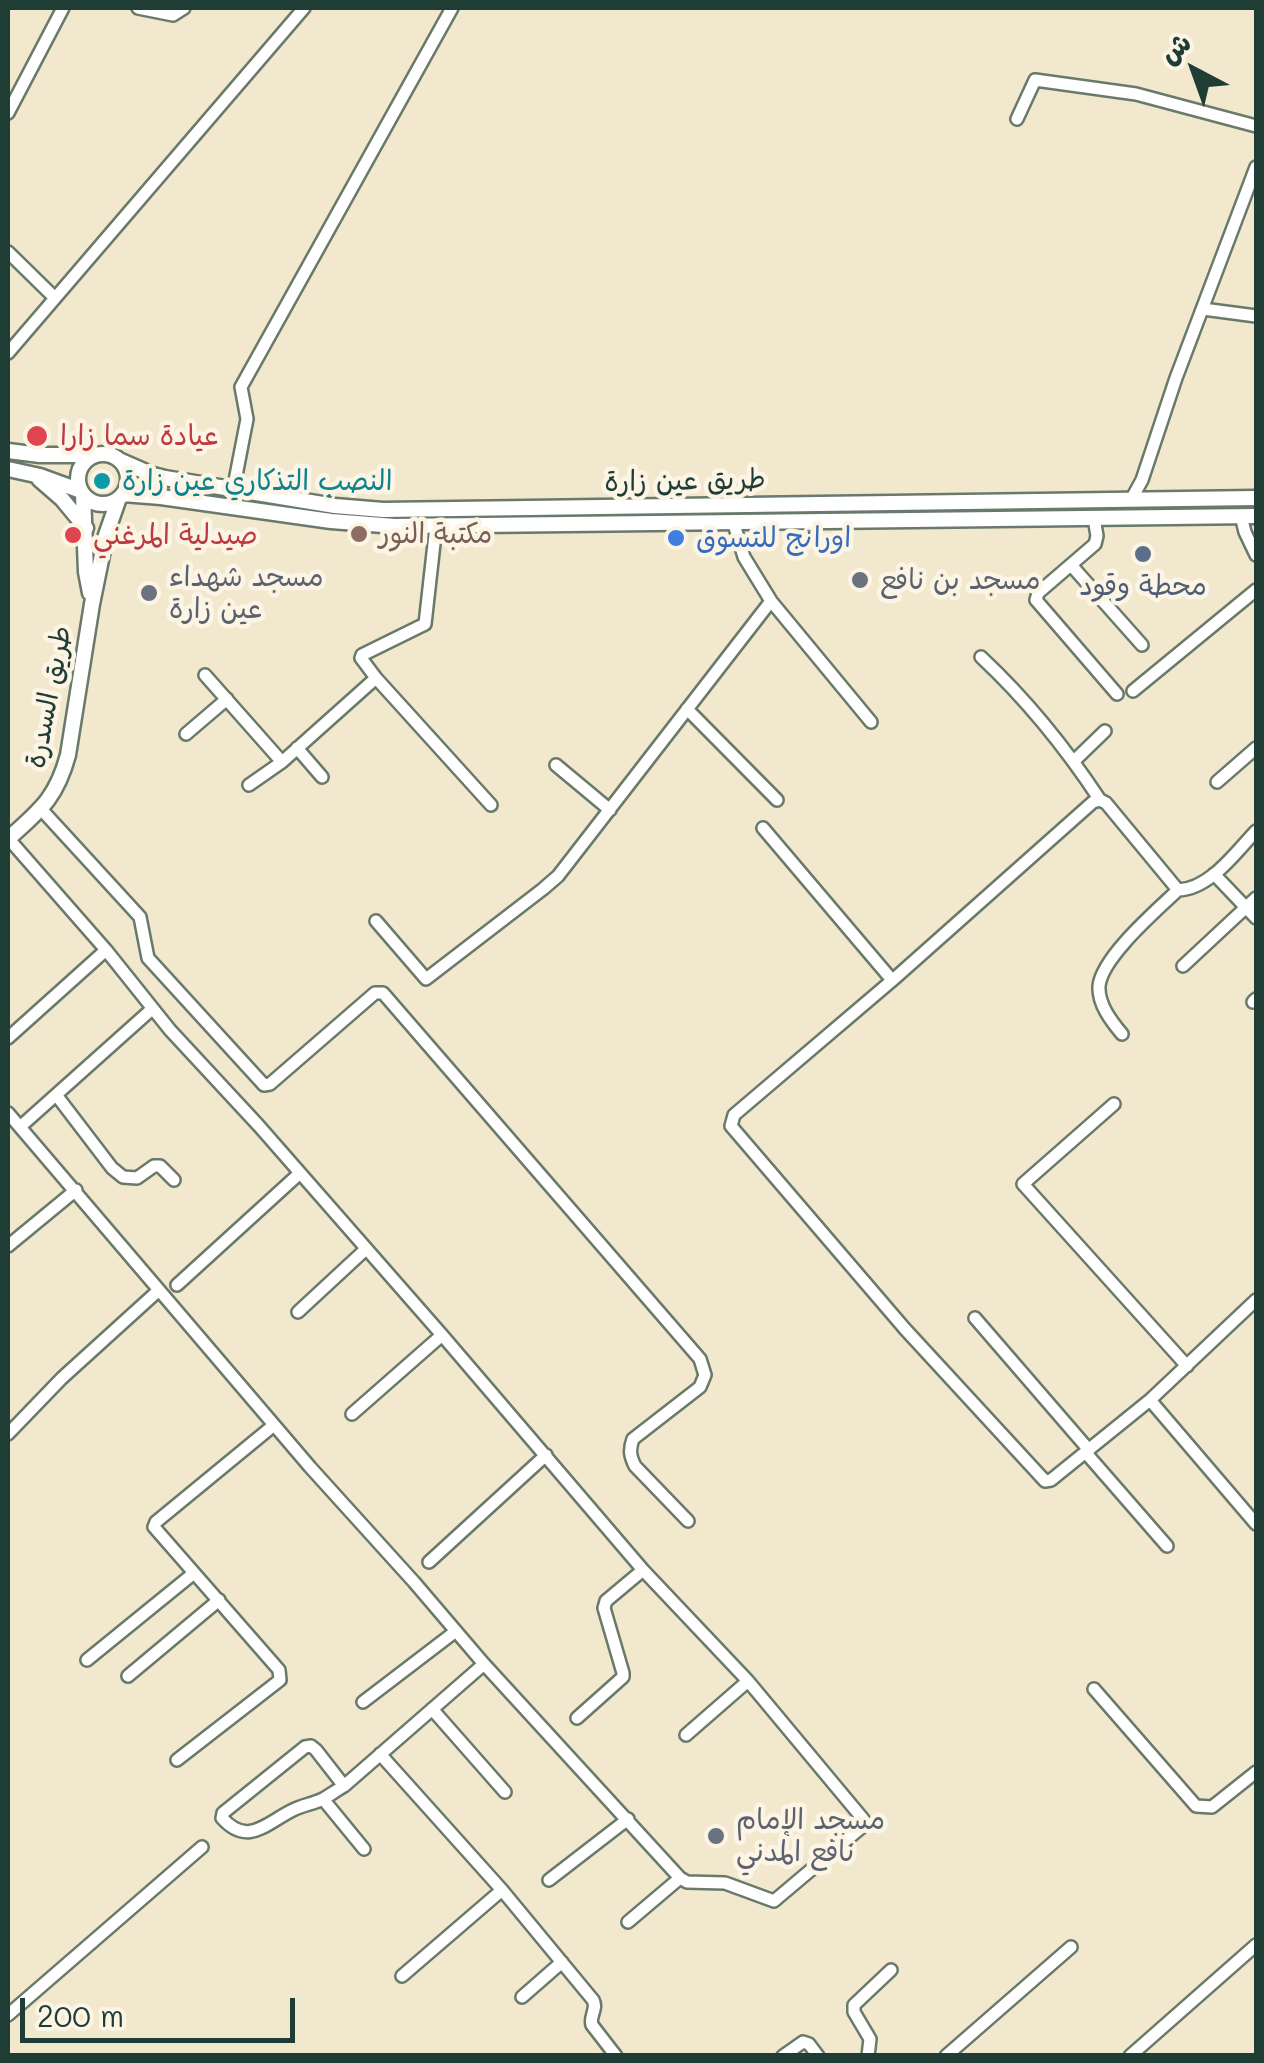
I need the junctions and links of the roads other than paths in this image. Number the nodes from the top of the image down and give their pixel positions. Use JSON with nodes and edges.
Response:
{"nodes":[{"id":1,"x":64,"y":8,"type":"edge"},
{"id":2,"x":138,"y":8,"type":"edge"},
{"id":3,"x":184,"y":8,"type":"edge"},
{"id":4,"x":304,"y":8,"type":"edge"},
{"id":5,"x":452,"y":8,"type":"edge"},
{"id":6,"x":8,"y":113,"type":"edge"},
{"id":7,"x":1017,"y":119,"type":"dead end"},
{"id":8,"x":1256,"y":126,"type":"edge"},
{"id":9,"x":1256,"y":167,"type":"edge"},
{"id":10,"x":8,"y":252,"type":"edge"},
{"id":11,"x":56,"y":298,"type":"junction"},
{"id":12,"x":1203,"y":309,"type":"junction"},
{"id":13,"x":1256,"y":316,"type":"edge"},
{"id":14,"x":8,"y":353,"type":"edge"},
{"id":15,"x":8,"y":451,"type":"edge"},
{"id":16,"x":54,"y":455,"type":"junction"},
{"id":17,"x":95,"y":455,"type":"junction"},
{"id":18,"x":121,"y":461,"type":"junction"},
{"id":19,"x":8,"y":469,"type":"edge"},
{"id":20,"x":1145,"y":473,"type":"junction"},
{"id":21,"x":34,"y":475,"type":"junction"},
{"id":22,"x":153,"y":475,"type":"junction"},
{"id":23,"x":55,"y":481,"type":"junction"},
{"id":24,"x":233,"y":490,"type":"junction"},
{"id":25,"x":82,"y":492,"type":"junction"},
{"id":26,"x":121,"y":496,"type":"junction"},
{"id":27,"x":150,"y":496,"type":"junction"},
{"id":28,"x":1256,"y":498,"type":"edge"},
{"id":29,"x":1131,"y":500,"type":"junction"},
{"id":30,"x":1158,"y":500,"type":"junction"},
{"id":31,"x":1249,"y":516,"type":"edge"},
{"id":32,"x":1094,"y":518,"type":"junction"},
{"id":33,"x":733,"y":521,"type":"junction"},
{"id":34,"x":436,"y":526,"type":"junction"},
{"id":35,"x":86,"y":528,"type":"junction"},
{"id":36,"x":1256,"y":555,"type":"edge"},
{"id":37,"x":1071,"y":565,"type":"junction"},
{"id":38,"x":1256,"y":590,"type":"edge"},
{"id":39,"x":770,"y":602,"type":"junction"},
{"id":40,"x":92,"y":604,"type":"junction"},
{"id":41,"x":1142,"y":645,"type":"dead end"},
{"id":42,"x":981,"y":657,"type":"dead end"},
{"id":43,"x":206,"y":675,"type":"dead end"},
{"id":44,"x":376,"y":678,"type":"junction"},
{"id":45,"x":1132,"y":692,"type":"dead end"},
{"id":46,"x":1116,"y":694,"type":"dead end"},
{"id":47,"x":227,"y":699,"type":"junction"},
{"id":48,"x":686,"y":709,"type":"junction"},
{"id":49,"x":871,"y":722,"type":"dead end"},
{"id":50,"x":1106,"y":731,"type":"dead end"},
{"id":51,"x":186,"y":734,"type":"dead end"},
{"id":52,"x":297,"y":748,"type":"junction"},
{"id":53,"x":1256,"y":748,"type":"edge"},
{"id":54,"x":1074,"y":761,"type":"junction"},
{"id":55,"x":282,"y":762,"type":"junction"},
{"id":56,"x":556,"y":765,"type":"dead end"},
{"id":57,"x":322,"y":777,"type":"dead end"},
{"id":58,"x":1217,"y":782,"type":"dead end"},
{"id":59,"x":249,"y":785,"type":"dead end"},
{"id":60,"x":777,"y":800,"type":"dead end"},
{"id":61,"x":1100,"y":800,"type":"junction"},
{"id":62,"x":491,"y":804,"type":"dead end"},
{"id":63,"x":41,"y":809,"type":"junction"},
{"id":64,"x":610,"y":810,"type":"junction"},
{"id":65,"x":763,"y":828,"type":"dead end"},
{"id":66,"x":1256,"y":832,"type":"edge"},
{"id":67,"x":8,"y":838,"type":"edge"},
{"id":68,"x":1214,"y":874,"type":"junction"},
{"id":69,"x":1178,"y":890,"type":"junction"},
{"id":70,"x":1253,"y":908,"type":"edge"},
{"id":71,"x":376,"y":921,"type":"dead end"},
{"id":72,"x":106,"y":950,"type":"junction"},
{"id":73,"x":1183,"y":966,"type":"dead end"},
{"id":74,"x":892,"y":980,"type":"junction"},
{"id":75,"x":152,"y":1009,"type":"junction"},
{"id":76,"x":1122,"y":1034,"type":"dead end"},
{"id":77,"x":8,"y":1038,"type":"edge"},
{"id":78,"x":57,"y":1096,"type":"junction"},
{"id":79,"x":1114,"y":1104,"type":"dead end"},
{"id":80,"x":12,"y":1120,"type":"edge"},
{"id":81,"x":300,"y":1173,"type":"junction"},
{"id":82,"x":174,"y":1180,"type":"dead end"},
{"id":83,"x":76,"y":1190,"type":"junction"},
{"id":84,"x":8,"y":1246,"type":"edge"},
{"id":85,"x":366,"y":1249,"type":"junction"},
{"id":86,"x":176,"y":1285,"type":"dead end"},
{"id":87,"x":159,"y":1290,"type":"junction"},
{"id":88,"x":1256,"y":1300,"type":"edge"},
{"id":89,"x":298,"y":1312,"type":"dead end"},
{"id":90,"x":975,"y":1318,"type":"dead end"},
{"id":91,"x":442,"y":1335,"type":"junction"},
{"id":92,"x":1187,"y":1366,"type":"junction"},
{"id":93,"x":1150,"y":1400,"type":"junction"},
{"id":94,"x":352,"y":1414,"type":"dead end"},
{"id":95,"x":274,"y":1425,"type":"junction"},
{"id":96,"x":8,"y":1434,"type":"edge"},
{"id":97,"x":1087,"y":1451,"type":"junction"},
{"id":98,"x":546,"y":1455,"type":"junction"},
{"id":99,"x":688,"y":1521,"type":"dead end"},
{"id":100,"x":1256,"y":1524,"type":"edge"},
{"id":101,"x":1166,"y":1546,"type":"dead end"},
{"id":102,"x":429,"y":1562,"type":"dead end"},
{"id":103,"x":643,"y":1570,"type":"junction"},
{"id":104,"x":194,"y":1573,"type":"junction"},
{"id":105,"x":218,"y":1600,"type":"junction"},
{"id":106,"x":456,"y":1631,"type":"junction"},
{"id":107,"x":87,"y":1660,"type":"dead end"},
{"id":108,"x":484,"y":1664,"type":"junction"},
{"id":109,"x":128,"y":1676,"type":"dead end"},
{"id":110,"x":748,"y":1682,"type":"junction"},
{"id":111,"x":1094,"y":1689,"type":"dead end"},
{"id":112,"x":363,"y":1702,"type":"dead end"},
{"id":113,"x":432,"y":1709,"type":"junction"},
{"id":114,"x":577,"y":1718,"type":"dead end"},
{"id":115,"x":686,"y":1736,"type":"dead end"},
{"id":116,"x":380,"y":1754,"type":"junction"},
{"id":117,"x":177,"y":1760,"type":"dead end"},
{"id":118,"x":1256,"y":1772,"type":"edge"},
{"id":119,"x":344,"y":1786,"type":"junction"},
{"id":120,"x":505,"y":1792,"type":"dead end"},
{"id":121,"x":323,"y":1799,"type":"junction"},
{"id":122,"x":628,"y":1819,"type":"junction"},
{"id":123,"x":202,"y":1846,"type":"dead end"},
{"id":124,"x":364,"y":1850,"type":"dead end"},
{"id":125,"x":680,"y":1878,"type":"junction"},
{"id":126,"x":549,"y":1880,"type":"dead end"},
{"id":127,"x":502,"y":1890,"type":"junction"},
{"id":128,"x":628,"y":1922,"type":"dead end"},
{"id":129,"x":1256,"y":1945,"type":"edge"},
{"id":130,"x":1072,"y":1946,"type":"dead end"},
{"id":131,"x":562,"y":1962,"type":"junction"},
{"id":132,"x":891,"y":1970,"type":"dead end"},
{"id":133,"x":402,"y":1976,"type":"dead end"},
{"id":134,"x":522,"y":1997,"type":"dead end"},
{"id":135,"x":8,"y":2015,"type":"edge"},
{"id":136,"x":616,"y":2056,"type":"edge"},
{"id":137,"x":783,"y":2056,"type":"edge"},
{"id":138,"x":818,"y":2056,"type":"edge"},
{"id":139,"x":868,"y":2056,"type":"edge"},
{"id":140,"x":946,"y":2056,"type":"edge"},
{"id":141,"x":1130,"y":2056,"type":"edge"}],
"edges":[{"from":1,"to":6,"type":"street"},
{"from":2,"to":3,"type":"street"},
{"from":4,"to":11,"type":"street"},
{"from":5,"to":24,"type":"street"},
{"from":7,"to":8,"type":"street"},
{"from":9,"to":12,"type":"street"},
{"from":10,"to":11,"type":"street"},
{"from":11,"to":14,"type":"street"},
{"from":12,"to":13,"type":"street"},
{"from":12,"to":20,"type":"street"},
{"from":15,"to":16,"type":"main road"},
{"from":16,"to":17,"type":"main road"},
{"from":16,"to":23,"type":"main road"},
{"from":17,"to":18,"type":"main road"},
{"from":17,"to":25,"type":"main road"},
{"from":18,"to":22,"type":"main road","name":"طريق عين زارة"},
{"from":18,"to":26,"type":"main road"},
{"from":19,"to":21,"type":"main road"},
{"from":20,"to":29,"type":"street"},
{"from":20,"to":30,"type":"street"},
{"from":21,"to":23,"type":"main road"},
{"from":21,"to":35,"type":"main road"},
{"from":22,"to":24,"type":"main road","name":"طريق عين زارة"},
{"from":22,"to":27,"type":"main road"},
{"from":23,"to":25,"type":"main road"},
{"from":24,"to":29,"type":"main road","name":"طريق عين زارة"},
{"from":25,"to":26,"type":"main road"},
{"from":25,"to":35,"type":"main road"},
{"from":26,"to":27,"type":"main road","name":"طريق عين زارة"},
{"from":26,"to":40,"type":"main road"},
{"from":27,"to":34,"type":"main road","name":"طريق عين زارة"},
{"from":28,"to":30,"type":"main road","name":"طريق عين زارة"},
{"from":29,"to":30,"type":"main road","name":"طريق عين زارة"},
{"from":31,"to":32,"type":"main road","name":"طريق عين زارة"},
{"from":31,"to":36,"type":"street"},
{"from":32,"to":33,"type":"main road","name":"طريق عين زارة"},
{"from":32,"to":37,"type":"street"},
{"from":33,"to":34,"type":"main road","name":"طريق عين زارة"},
{"from":33,"to":39,"type":"street"},
{"from":34,"to":44,"type":"street"},
{"from":35,"to":40,"type":"main road"},
{"from":37,"to":41,"type":"street"},
{"from":37,"to":46,"type":"street"},
{"from":38,"to":45,"type":"street"},
{"from":39,"to":48,"type":"street"},
{"from":39,"to":49,"type":"street"},
{"from":40,"to":63,"type":"main road","name":"طريق السدرة"},
{"from":42,"to":54,"type":"street"},
{"from":43,"to":47,"type":"street"},
{"from":44,"to":52,"type":"street"},
{"from":44,"to":62,"type":"street"},
{"from":47,"to":51,"type":"street"},
{"from":47,"to":55,"type":"street"},
{"from":48,"to":60,"type":"street"},
{"from":48,"to":64,"type":"street"},
{"from":50,"to":54,"type":"street"},
{"from":52,"to":55,"type":"street"},
{"from":52,"to":57,"type":"street"},
{"from":53,"to":58,"type":"street"},
{"from":54,"to":61,"type":"street"},
{"from":55,"to":59,"type":"street"},
{"from":56,"to":64,"type":"street"},
{"from":61,"to":69,"type":"street"},
{"from":61,"to":74,"type":"street"},
{"from":63,"to":67,"type":"main road","name":"طريق السدرة"},
{"from":63,"to":99,"type":"street"},
{"from":64,"to":71,"type":"street"},
{"from":65,"to":74,"type":"street"},
{"from":66,"to":68,"type":"street"},
{"from":67,"to":72,"type":"street"},
{"from":68,"to":69,"type":"street"},
{"from":68,"to":70,"type":"street"},
{"from":69,"to":76,"type":"street"},
{"from":70,"to":73,"type":"street"},
{"from":72,"to":75,"type":"street"},
{"from":72,"to":77,"type":"street"},
{"from":74,"to":97,"type":"street"},
{"from":75,"to":78,"type":"street"},
{"from":75,"to":81,"type":"street"},
{"from":78,"to":80,"type":"street"},
{"from":78,"to":82,"type":"street"},
{"from":79,"to":92,"type":"street"},
{"from":80,"to":83,"type":"street"},
{"from":81,"to":85,"type":"street"},
{"from":81,"to":86,"type":"street"},
{"from":83,"to":84,"type":"street"},
{"from":83,"to":87,"type":"street"},
{"from":85,"to":89,"type":"street"},
{"from":85,"to":91,"type":"street"},
{"from":87,"to":95,"type":"street"},
{"from":87,"to":96,"type":"street"},
{"from":88,"to":92,"type":"street"},
{"from":90,"to":97,"type":"street"},
{"from":91,"to":94,"type":"street"},
{"from":91,"to":98,"type":"street"},
{"from":92,"to":93,"type":"street"},
{"from":93,"to":97,"type":"street"},
{"from":93,"to":100,"type":"street"},
{"from":95,"to":104,"type":"street"},
{"from":95,"to":106,"type":"street"},
{"from":97,"to":101,"type":"street"},
{"from":98,"to":102,"type":"street"},
{"from":98,"to":103,"type":"street"},
{"from":103,"to":110,"type":"street"},
{"from":103,"to":114,"type":"street"},
{"from":104,"to":105,"type":"street"},
{"from":104,"to":107,"type":"street"},
{"from":105,"to":109,"type":"street"},
{"from":105,"to":117,"type":"street"},
{"from":106,"to":108,"type":"street"},
{"from":106,"to":112,"type":"street"},
{"from":108,"to":113,"type":"street"},
{"from":108,"to":122,"type":"street"},
{"from":110,"to":115,"type":"street"},
{"from":110,"to":125,"type":"street"},
{"from":111,"to":118,"type":"street"},
{"from":113,"to":116,"type":"street"},
{"from":113,"to":120,"type":"street"},
{"from":116,"to":119,"type":"street"},
{"from":116,"to":127,"type":"street"},
{"from":119,"to":121,"type":"street"},
{"from":119,"to":121,"type":"street"},
{"from":121,"to":124,"type":"street"},
{"from":122,"to":125,"type":"street"},
{"from":122,"to":126,"type":"street"},
{"from":123,"to":135,"type":"street"},
{"from":125,"to":128,"type":"street"},
{"from":127,"to":131,"type":"street"},
{"from":127,"to":133,"type":"street"},
{"from":129,"to":141,"type":"street"},
{"from":130,"to":140,"type":"street"},
{"from":131,"to":134,"type":"street"},
{"from":131,"to":136,"type":"street"},
{"from":132,"to":139,"type":"street"},
{"from":137,"to":138,"type":"street"}]}
